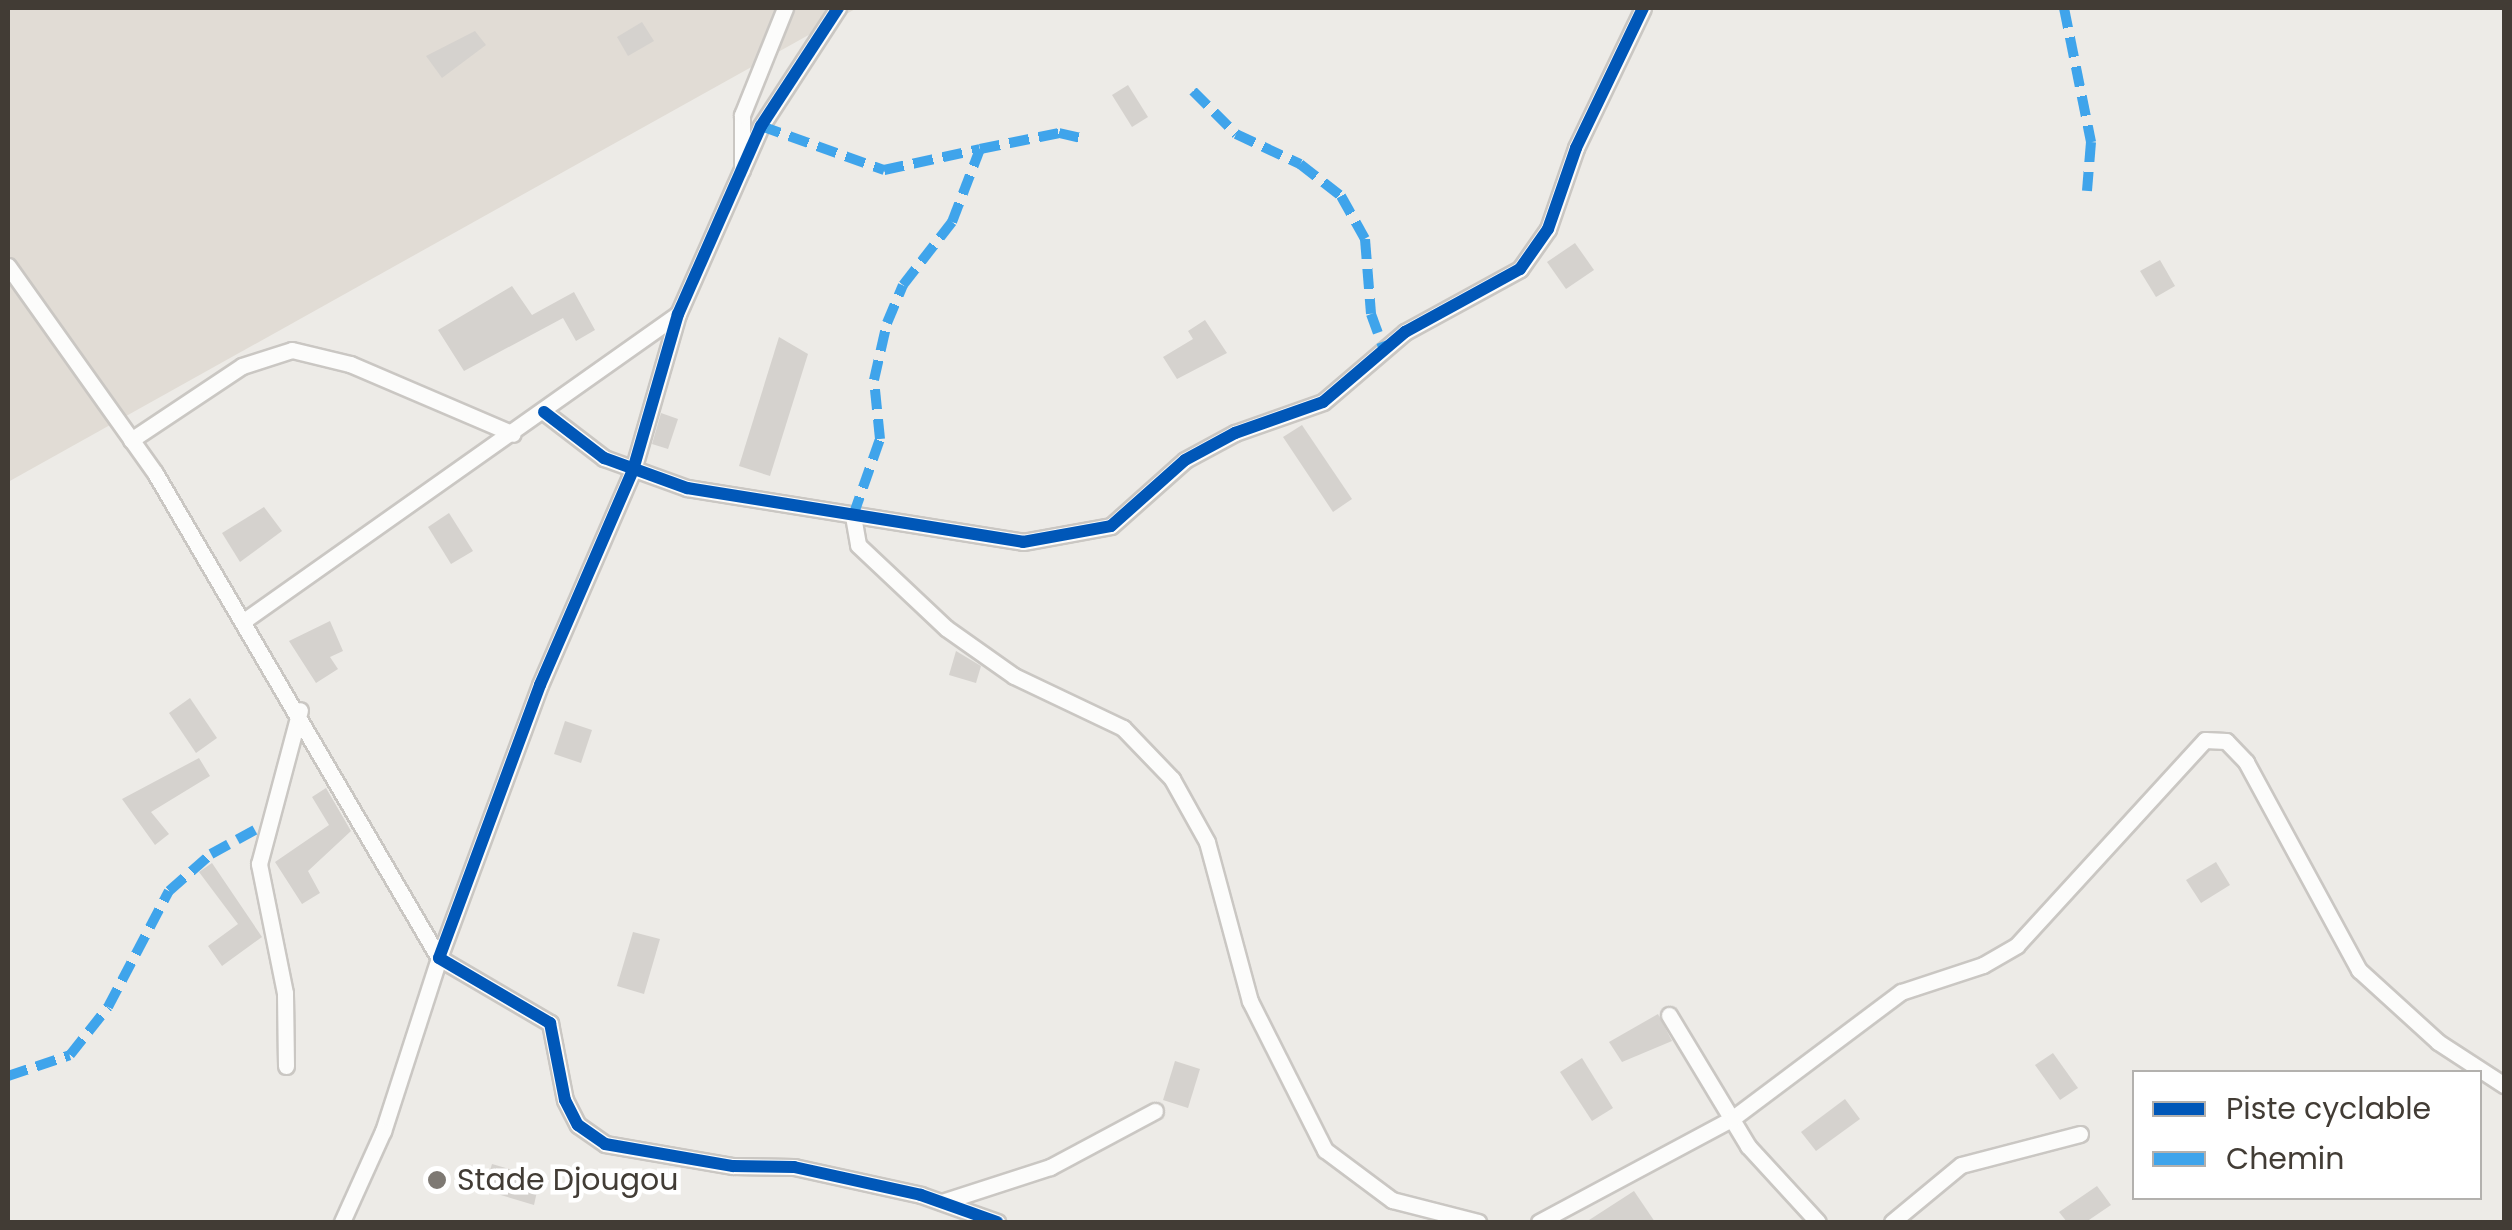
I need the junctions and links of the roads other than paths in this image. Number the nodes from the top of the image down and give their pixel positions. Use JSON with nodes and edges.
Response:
{"nodes":[{"id":1,"x":786,"y":8,"type":"edge"},
{"id":2,"x":838,"y":8,"type":"edge"},
{"id":3,"x":1643,"y":8,"type":"edge"},
{"id":4,"x":742,"y":170,"type":"junction"},
{"id":5,"x":9,"y":273,"type":"edge"},
{"id":6,"x":678,"y":314,"type":"junction"},
{"id":7,"x":544,"y":412,"type":"junction"},
{"id":8,"x":513,"y":434,"type":"junction"},
{"id":9,"x":131,"y":440,"type":"junction"},
{"id":10,"x":633,"y":470,"type":"junction"},
{"id":11,"x":853,"y":516,"type":"junction"},
{"id":12,"x":244,"y":620,"type":"junction"},
{"id":13,"x":300,"y":710,"type":"junction"},
{"id":14,"x":439,"y":958,"type":"junction"},
{"id":15,"x":1669,"y":1014,"type":"dead end"},
{"id":16,"x":286,"y":1066,"type":"dead end"},
{"id":17,"x":2480,"y":1070,"type":"edge"},
{"id":18,"x":2482,"y":1071,"type":"edge"},
{"id":19,"x":2504,"y":1086,"type":"edge"},
{"id":20,"x":1155,"y":1111,"type":"dead end"},
{"id":21,"x":1733,"y":1118,"type":"junction"},
{"id":22,"x":2080,"y":1134,"type":"dead end"},
{"id":23,"x":942,"y":1202,"type":"junction"},
{"id":24,"x":342,"y":1222,"type":"edge"},
{"id":25,"x":997,"y":1222,"type":"edge"},
{"id":26,"x":1478,"y":1222,"type":"edge"},
{"id":27,"x":1540,"y":1222,"type":"edge"},
{"id":28,"x":1818,"y":1222,"type":"edge"},
{"id":29,"x":1892,"y":1222,"type":"edge"}],
"edges":[{"from":1,"to":4,"type":"street"},
{"from":2,"to":4,"type":"street"},
{"from":3,"to":11,"type":"street"},
{"from":4,"to":6,"type":"street"},
{"from":5,"to":9,"type":"street"},
{"from":6,"to":7,"type":"street"},
{"from":6,"to":10,"type":"street"},
{"from":7,"to":8,"type":"street"},
{"from":7,"to":10,"type":"street"},
{"from":8,"to":9,"type":"street"},
{"from":8,"to":12,"type":"street"},
{"from":9,"to":12,"type":"street"},
{"from":10,"to":11,"type":"street"},
{"from":10,"to":14,"type":"street"},
{"from":11,"to":26,"type":"street"},
{"from":12,"to":13,"type":"street"},
{"from":13,"to":14,"type":"street"},
{"from":13,"to":16,"type":"street"},
{"from":14,"to":23,"type":"street"},
{"from":14,"to":24,"type":"street"},
{"from":15,"to":21,"type":"street"},
{"from":17,"to":21,"type":"street"},
{"from":18,"to":19,"type":"street"},
{"from":20,"to":23,"type":"street"},
{"from":21,"to":27,"type":"street"},
{"from":21,"to":28,"type":"street"},
{"from":22,"to":29,"type":"street"},
{"from":23,"to":25,"type":"street"}]}
